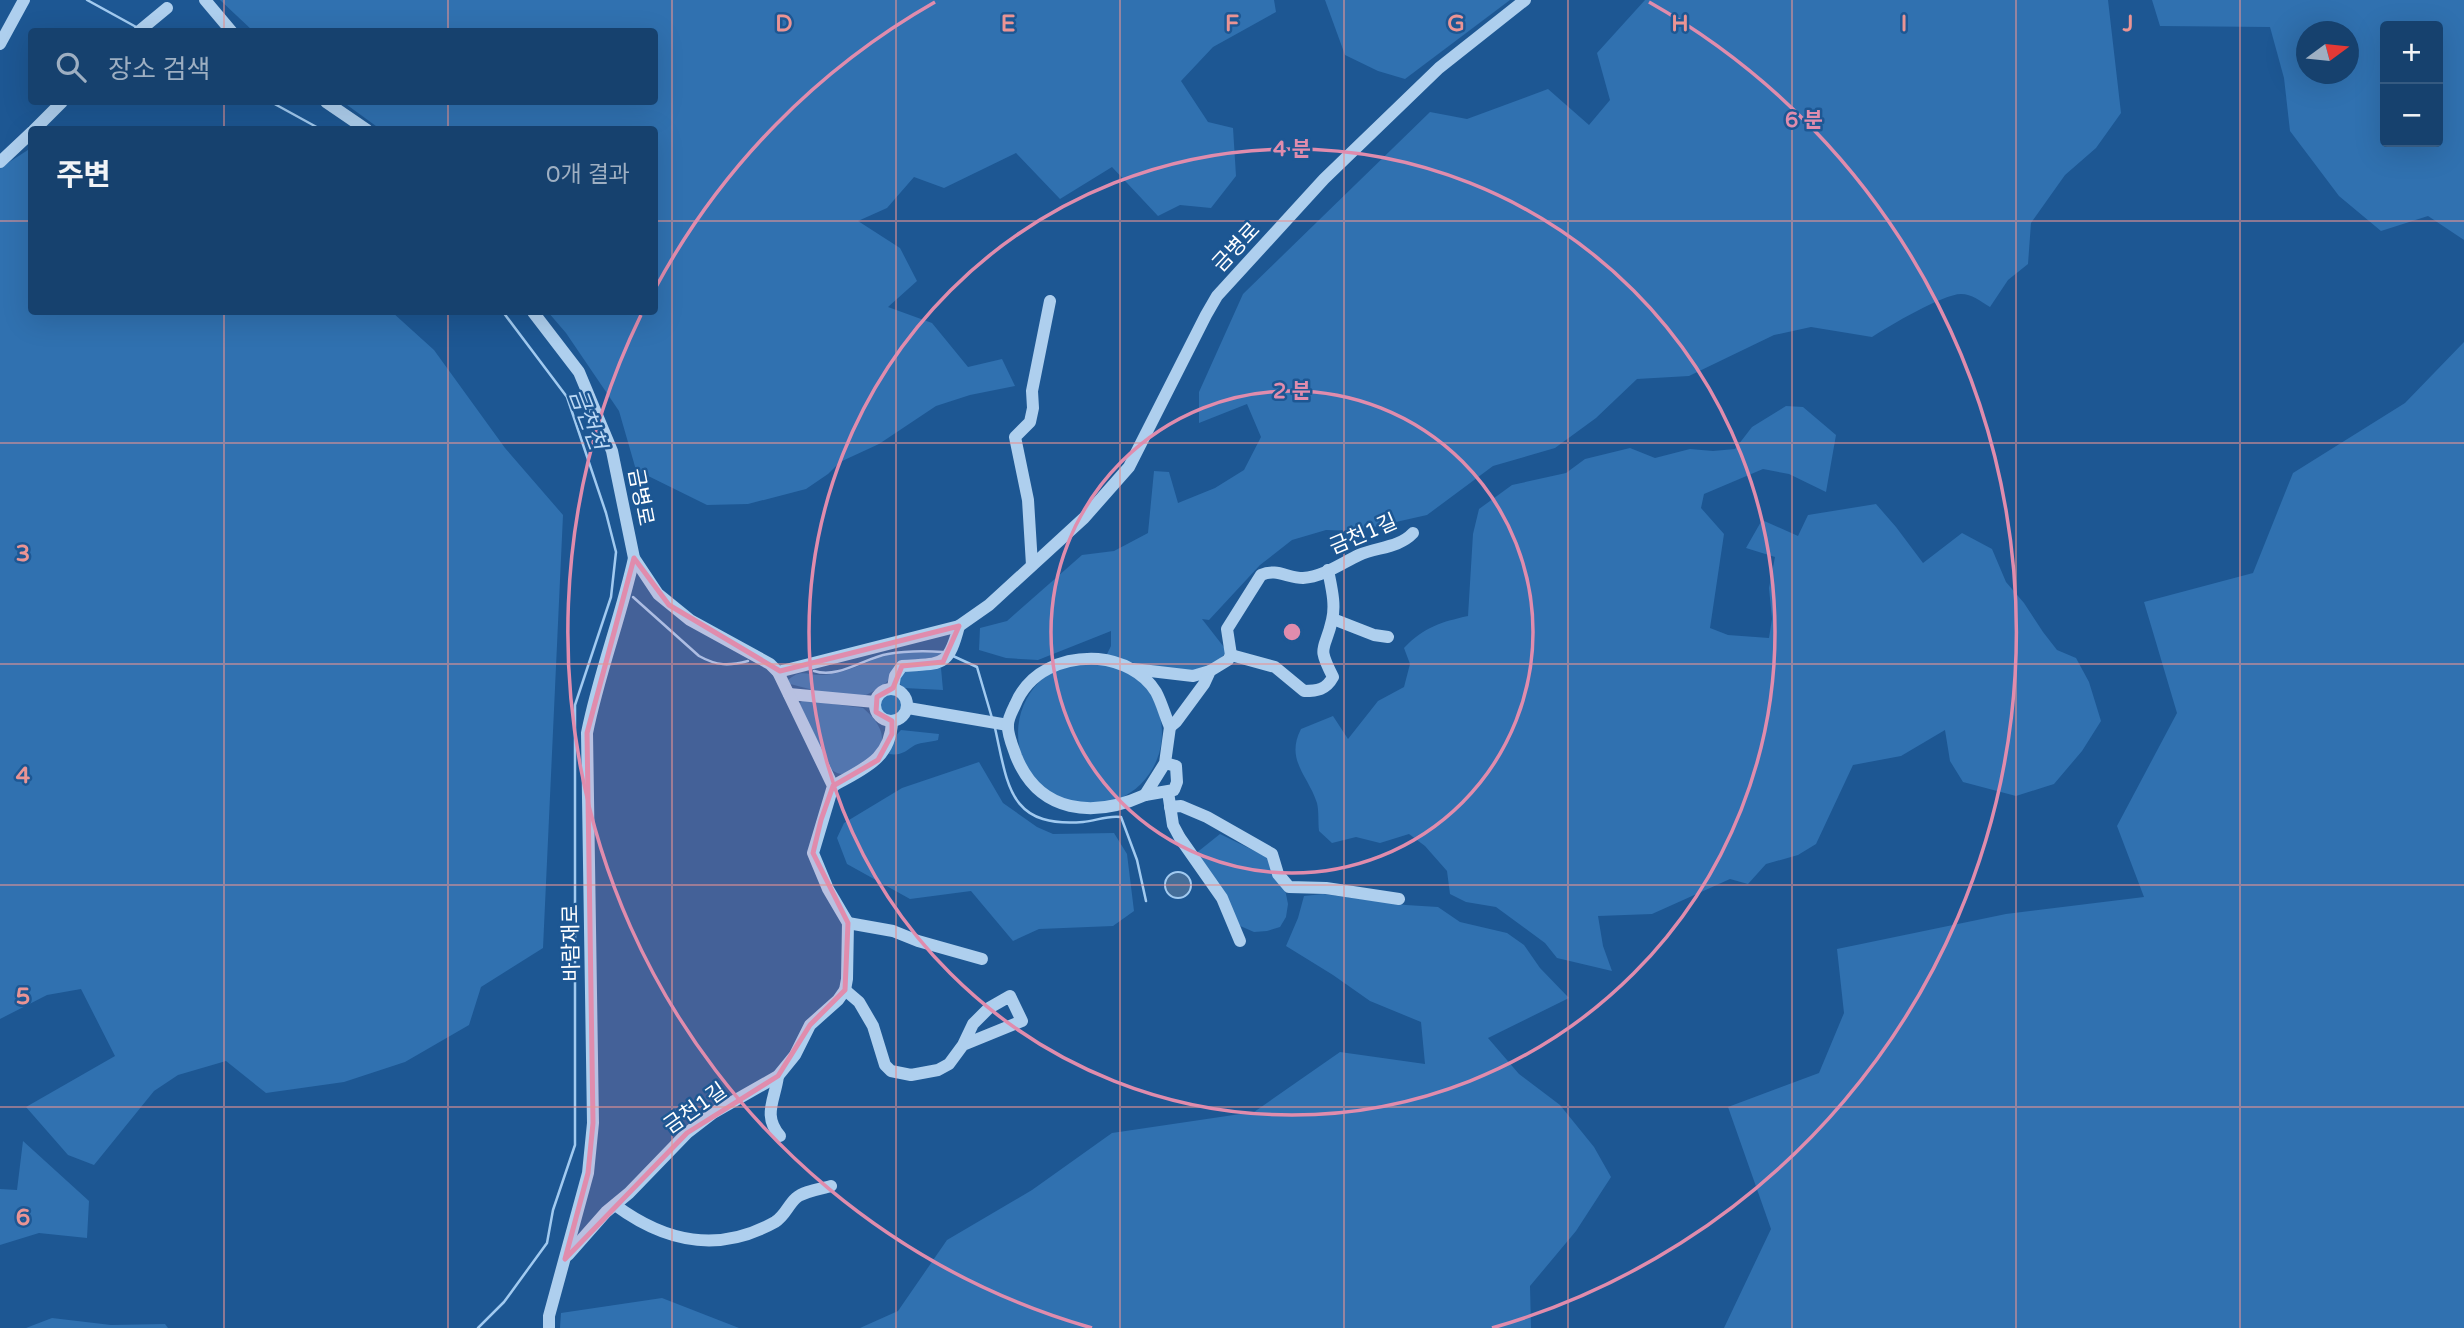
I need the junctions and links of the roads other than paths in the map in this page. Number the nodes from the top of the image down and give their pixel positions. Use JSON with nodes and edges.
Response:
{"nodes":[{"id":1,"x":24,"y":0,"type":"edge"},
{"id":2,"x":205,"y":0,"type":"edge"},
{"id":3,"x":1525,"y":0,"type":"edge"},
{"id":4,"x":167,"y":8,"type":"dead end"},
{"id":5,"x":142,"y":28,"type":"edge"},
{"id":6,"x":229,"y":28,"type":"edge"},
{"id":7,"x":0,"y":44,"type":"edge"},
{"id":8,"x":59,"y":105,"type":"edge"},
{"id":9,"x":330,"y":105,"type":"edge"},
{"id":10,"x":38,"y":126,"type":"edge"},
{"id":11,"x":361,"y":126,"type":"edge"},
{"id":12,"x":28,"y":136,"type":"edge"},
{"id":13,"x":0,"y":162,"type":"edge"},
{"id":14,"x":1050,"y":301,"type":"dead end"},
{"id":15,"x":535,"y":315,"type":"edge"},
{"id":16,"x":1413,"y":533,"type":"dead end"},
{"id":17,"x":634,"y":558,"type":"junction"},
{"id":18,"x":1032,"y":565,"type":"junction"},
{"id":19,"x":1328,"y":570,"type":"junction"},
{"id":20,"x":1332,"y":619,"type":"junction"},
{"id":21,"x":959,"y":626,"type":"junction"},
{"id":22,"x":1388,"y":637,"type":"dead end"},
{"id":23,"x":1231,"y":655,"type":"junction"},
{"id":24,"x":774,"y":668,"type":"junction"},
{"id":25,"x":1133,"y":670,"type":"junction"},
{"id":26,"x":1210,"y":671,"type":"junction"},
{"id":27,"x":892,"y":688,"type":"junction"},
{"id":28,"x":789,"y":694,"type":"junction"},
{"id":29,"x":875,"y":702,"type":"junction"},
{"id":30,"x":908,"y":708,"type":"junction"},
{"id":31,"x":892,"y":722,"type":"junction"},
{"id":32,"x":999,"y":724,"type":"junction"},
{"id":33,"x":1170,"y":727,"type":"junction"},
{"id":34,"x":1165,"y":763,"type":"junction"},
{"id":35,"x":833,"y":786,"type":"junction"},
{"id":36,"x":1168,"y":792,"type":"junction"},
{"id":37,"x":1145,"y":795,"type":"junction"},
{"id":38,"x":1170,"y":807,"type":"junction"},
{"id":39,"x":1399,"y":899,"type":"dead end"},
{"id":40,"x":848,"y":923,"type":"junction"},
{"id":41,"x":1240,"y":941,"type":"dead end"},
{"id":42,"x":982,"y":959,"type":"dead end"},
{"id":43,"x":845,"y":990,"type":"junction"},
{"id":44,"x":964,"y":1045,"type":"junction"},
{"id":45,"x":778,"y":1076,"type":"junction"},
{"id":46,"x":780,"y":1136,"type":"dead end"},
{"id":47,"x":831,"y":1186,"type":"dead end"},
{"id":48,"x":615,"y":1205,"type":"junction"},
{"id":49,"x":565,"y":1259,"type":"junction"},
{"id":50,"x":548,"y":1324,"type":"edge"}],
"edges":[{"from":1,"to":7,"type":"street"},
{"from":2,"to":6,"type":"street"},
{"from":3,"to":18,"type":"street","name":"금병로"},
{"from":4,"to":5,"type":"street"},
{"from":8,"to":10,"type":"street"},
{"from":9,"to":11,"type":"street"},
{"from":12,"to":13,"type":"street"},
{"from":14,"to":18,"type":"street"},
{"from":15,"to":17,"type":"street","name":"금병로"},
{"from":16,"to":19,"type":"street","name":"금천1길"},
{"from":17,"to":24,"type":"street","name":"금병로"},
{"from":17,"to":49,"type":"street","name":"바람재로"},
{"from":18,"to":21,"type":"street","name":"금병로"},
{"from":19,"to":20,"type":"street","name":"금천1길"},
{"from":19,"to":23,"type":"street","name":"금천1길"},
{"from":20,"to":22,"type":"street"},
{"from":20,"to":23,"type":"street","name":"금천1길"},
{"from":21,"to":24,"type":"street","name":"금병로"},
{"from":21,"to":27,"type":"street"},
{"from":23,"to":26,"type":"street"},
{"from":24,"to":28,"type":"street"},
{"from":25,"to":26,"type":"street"},
{"from":25,"to":32,"type":"street"},
{"from":25,"to":33,"type":"street"},
{"from":26,"to":33,"type":"street"},
{"from":27,"to":29,"type":"street"},
{"from":27,"to":30,"type":"street"},
{"from":28,"to":29,"type":"street"},
{"from":28,"to":35,"type":"street"},
{"from":29,"to":31,"type":"street"},
{"from":30,"to":31,"type":"street"},
{"from":30,"to":32,"type":"street"},
{"from":31,"to":35,"type":"street"},
{"from":32,"to":37,"type":"street"},
{"from":33,"to":34,"type":"street"},
{"from":34,"to":36,"type":"street"},
{"from":34,"to":37,"type":"street"},
{"from":35,"to":40,"type":"street"},
{"from":36,"to":37,"type":"street"},
{"from":36,"to":38,"type":"street"},
{"from":38,"to":39,"type":"street"},
{"from":38,"to":41,"type":"street"},
{"from":40,"to":42,"type":"street"},
{"from":40,"to":43,"type":"street"},
{"from":43,"to":44,"type":"street"},
{"from":43,"to":45,"type":"street","name":"금천1길"},
{"from":44,"to":44,"type":"street"},
{"from":45,"to":46,"type":"street"},
{"from":45,"to":48,"type":"street","name":"금천1길"},
{"from":47,"to":48,"type":"street"},
{"from":48,"to":49,"type":"street","name":"금천1길"},
{"from":49,"to":50,"type":"street","name":"바람재로"}]}
